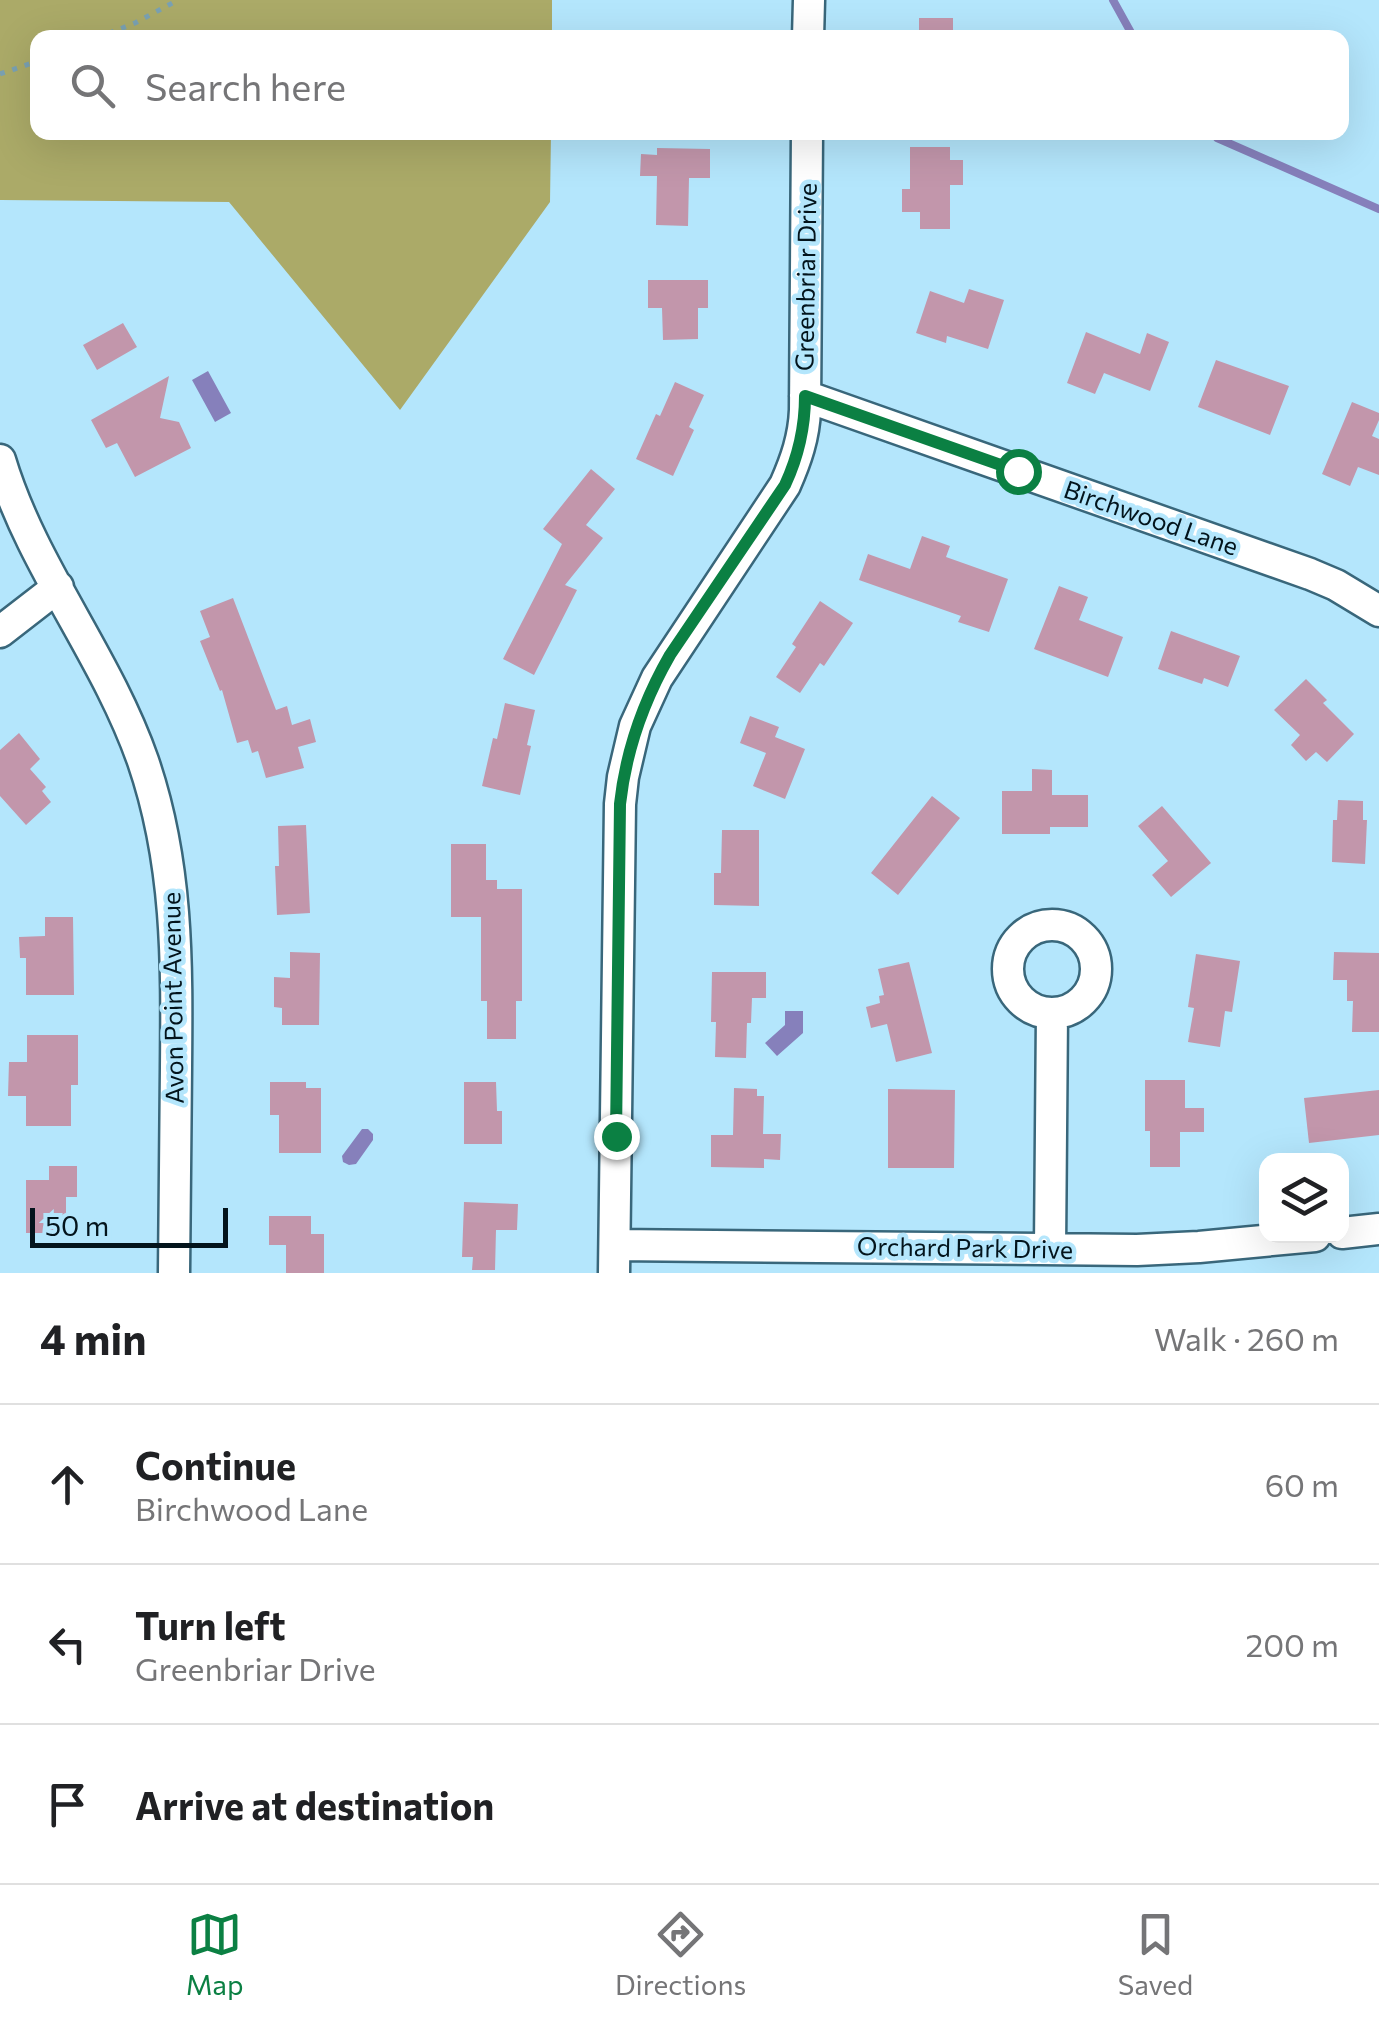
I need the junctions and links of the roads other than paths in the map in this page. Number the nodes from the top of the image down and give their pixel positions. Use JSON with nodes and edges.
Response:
{"nodes":[{"id":1,"x":809,"y":0,"type":"edge"},
{"id":2,"x":808,"y":30,"type":"edge"},
{"id":3,"x":808,"y":140,"type":"edge"},
{"id":4,"x":805,"y":396,"type":"junction"},
{"id":5,"x":0,"y":460,"type":"edge"},
{"id":6,"x":58,"y":588,"type":"junction"},
{"id":7,"x":1379,"y":610,"type":"edge"},
{"id":8,"x":0,"y":632,"type":"edge"},
{"id":9,"x":1052,"y":1013,"type":"dead end"},
{"id":10,"x":1379,"y":1229,"type":"edge"},
{"id":11,"x":1349,"y":1232,"type":"edge"},
{"id":12,"x":1259,"y":1241,"type":"edge"},
{"id":13,"x":1050,"y":1249,"type":"junction"},
{"id":14,"x":614,"y":1259,"type":"edge"},
{"id":15,"x":174,"y":1273,"type":"edge"}],
"edges":[{"from":1,"to":2,"type":"street"},
{"from":3,"to":4,"type":"street","name":"Greenbriar Drive"},
{"from":4,"to":7,"type":"street","name":"Birchwood Lane"},
{"from":4,"to":14,"type":"street","name":"Greenbriar Drive"},
{"from":5,"to":6,"type":"street","name":"Avon Point Avenue"},
{"from":6,"to":8,"type":"street"},
{"from":6,"to":15,"type":"street","name":"Avon Point Avenue"},
{"from":9,"to":13,"type":"street"},
{"from":10,"to":11,"type":"street"},
{"from":12,"to":13,"type":"street","name":"Orchard Park Drive"},
{"from":13,"to":14,"type":"street","name":"Orchard Park Drive"}]}
